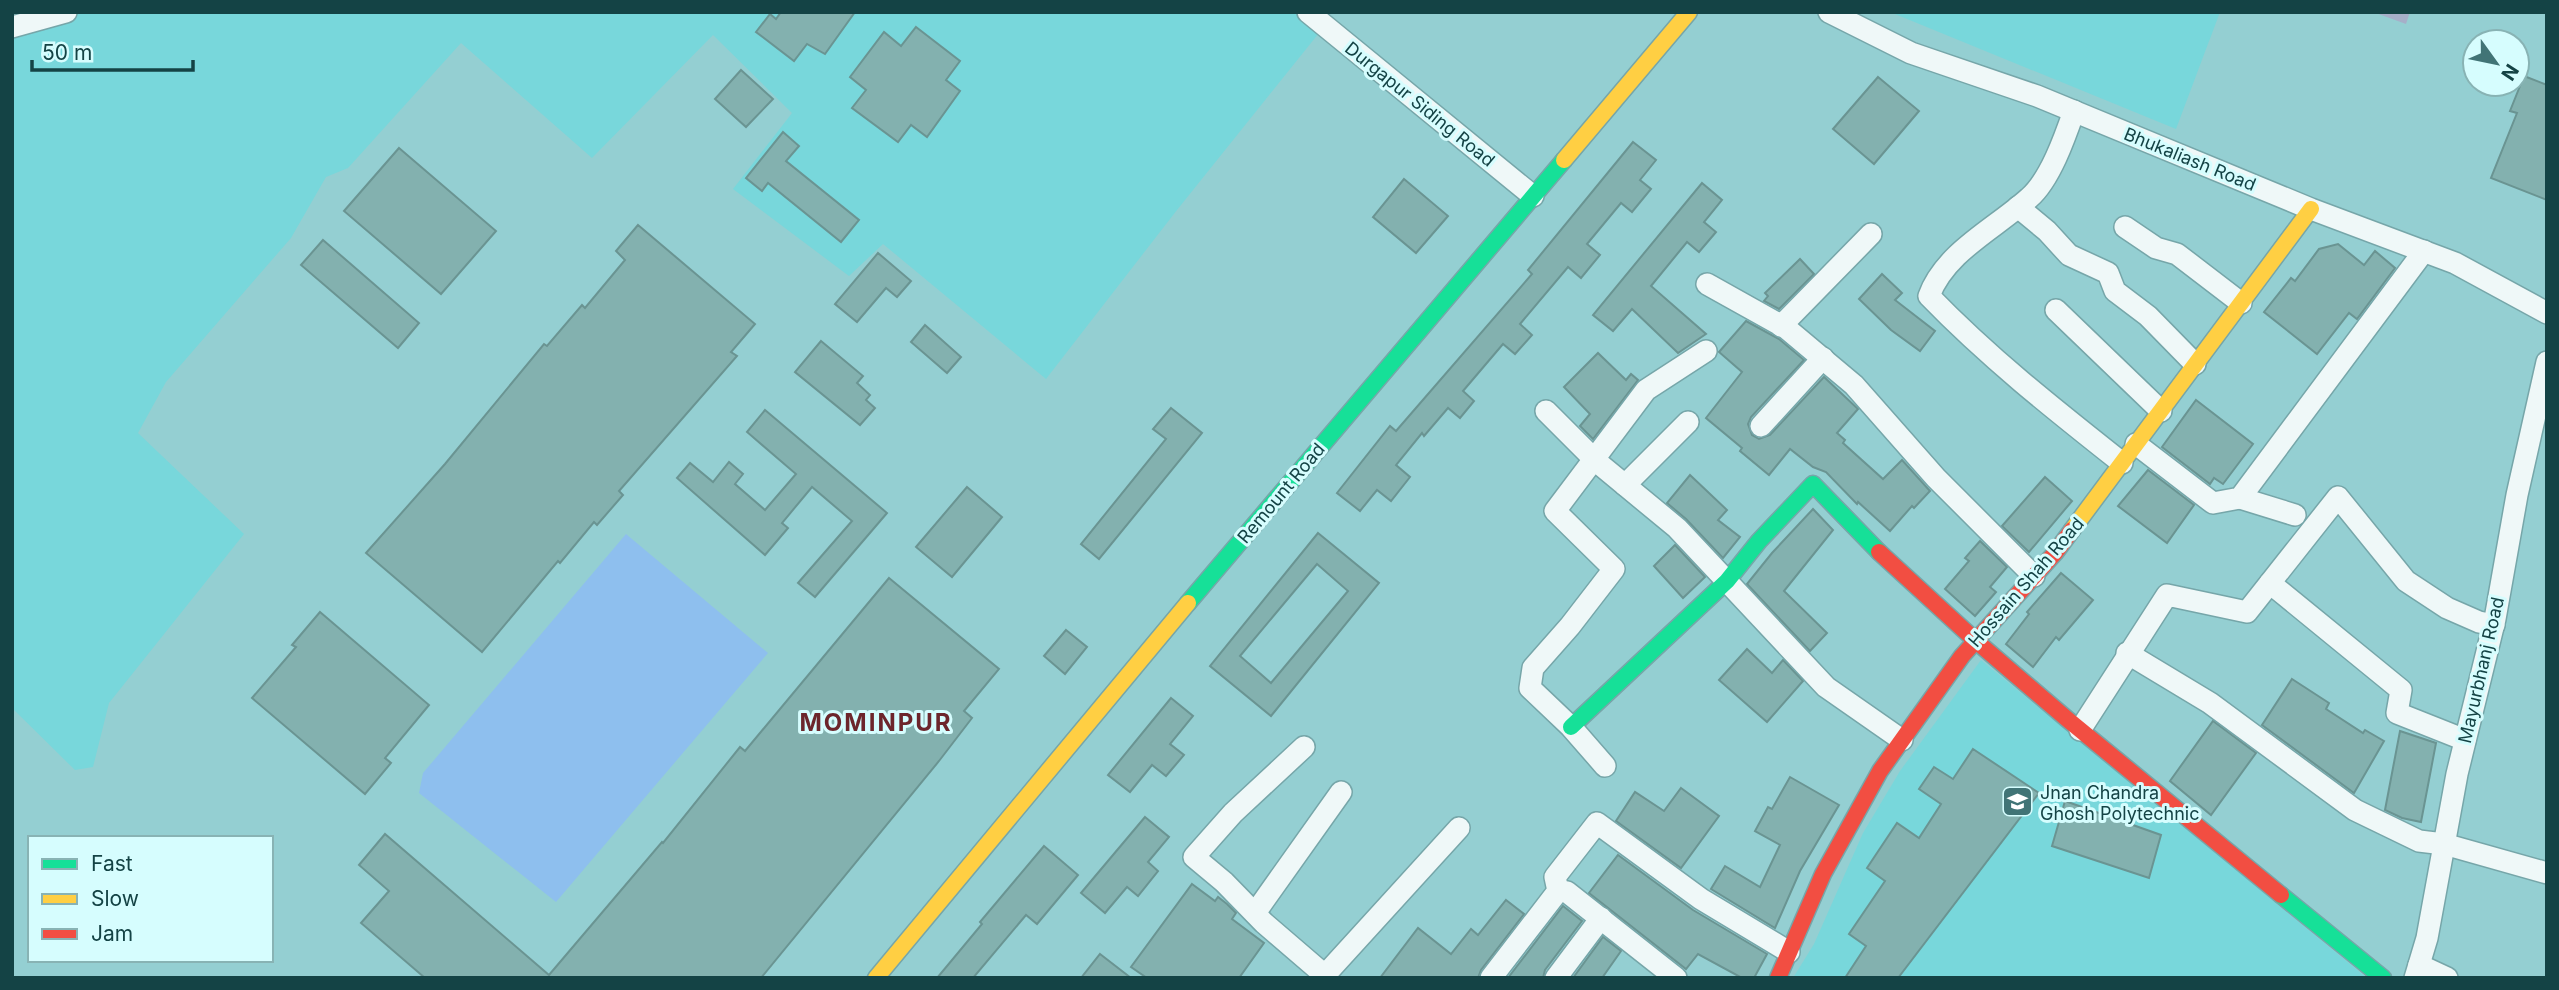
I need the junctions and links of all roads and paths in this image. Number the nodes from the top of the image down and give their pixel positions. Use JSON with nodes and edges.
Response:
{"nodes":[{"id":1,"x":66,"y":12,"type":"edge"},
{"id":2,"x":1308,"y":12,"type":"edge"},
{"id":3,"x":1689,"y":12,"type":"edge"},
{"id":4,"x":1829,"y":12,"type":"edge"},
{"id":5,"x":12,"y":27,"type":"edge"},
{"id":6,"x":2074,"y":111,"type":"junction"},
{"id":7,"x":1534,"y":196,"type":"junction"},
{"id":8,"x":2018,"y":206,"type":"junction"},
{"id":9,"x":2311,"y":209,"type":"junction"},
{"id":10,"x":2125,"y":227,"type":"dead end"},
{"id":11,"x":1871,"y":234,"type":"dead end"},
{"id":12,"x":2424,"y":251,"type":"junction"},
{"id":13,"x":1707,"y":284,"type":"dead end"},
{"id":14,"x":2241,"y":303,"type":"junction"},
{"id":15,"x":2056,"y":310,"type":"dead end"},
{"id":16,"x":2547,"y":313,"type":"edge"},
{"id":17,"x":1782,"y":326,"type":"junction"},
{"id":18,"x":1706,"y":351,"type":"dead end"},
{"id":19,"x":1823,"y":358,"type":"junction"},
{"id":20,"x":2547,"y":362,"type":"edge"},
{"id":21,"x":2196,"y":364,"type":"junction"},
{"id":22,"x":1546,"y":411,"type":"dead end"},
{"id":23,"x":2161,"y":411,"type":"junction"},
{"id":24,"x":1688,"y":422,"type":"dead end"},
{"id":25,"x":1761,"y":426,"type":"dead end"},
{"id":26,"x":2136,"y":444,"type":"junction"},
{"id":27,"x":1593,"y":458,"type":"junction"},
{"id":28,"x":2122,"y":463,"type":"junction"},
{"id":29,"x":1625,"y":485,"type":"junction"},
{"id":30,"x":2240,"y":498,"type":"junction"},
{"id":31,"x":2295,"y":515,"type":"dead end"},
{"id":32,"x":2034,"y":576,"type":"junction"},
{"id":33,"x":1727,"y":581,"type":"junction"},
{"id":34,"x":2270,"y":583,"type":"junction"},
{"id":35,"x":2494,"y":625,"type":"junction"},
{"id":36,"x":1976,"y":641,"type":"junction"},
{"id":37,"x":2127,"y":653,"type":"junction"},
{"id":38,"x":1571,"y":727,"type":"junction"},
{"id":39,"x":2080,"y":730,"type":"junction"},
{"id":40,"x":1902,"y":740,"type":"junction"},
{"id":41,"x":2466,"y":740,"type":"junction"},
{"id":42,"x":1304,"y":747,"type":"dead end"},
{"id":43,"x":1605,"y":766,"type":"dead end"},
{"id":44,"x":1341,"y":792,"type":"dead end"},
{"id":45,"x":1458,"y":828,"type":"dead end"},
{"id":46,"x":2444,"y":844,"type":"junction"},
{"id":47,"x":2547,"y":873,"type":"edge"},
{"id":48,"x":1558,"y":891,"type":"junction"},
{"id":49,"x":1255,"y":913,"type":"junction"},
{"id":50,"x":1601,"y":918,"type":"junction"},
{"id":51,"x":1789,"y":952,"type":"junction"},
{"id":52,"x":2417,"y":971,"type":"edge"},
{"id":53,"x":1326,"y":976,"type":"edge"},
{"id":54,"x":876,"y":978,"type":"edge"},
{"id":55,"x":1492,"y":978,"type":"edge"},
{"id":56,"x":1556,"y":978,"type":"edge"},
{"id":57,"x":1676,"y":978,"type":"edge"},
{"id":58,"x":1778,"y":978,"type":"edge"},
{"id":59,"x":2383,"y":978,"type":"edge"},
{"id":60,"x":2447,"y":978,"type":"edge"}],
"edges":[{"from":1,"to":5,"type":"street"},
{"from":2,"to":7,"type":"street","name":"Durgapur Siding Road"},
{"from":3,"to":7,"type":"street","name":"Remount Road"},
{"from":4,"to":6,"type":"street","name":"Bhukaliash Road"},
{"from":6,"to":8,"type":"street"},
{"from":6,"to":9,"type":"street","name":"Bhukaliash Road"},
{"from":7,"to":54,"type":"street","name":"Remount Road"},
{"from":8,"to":21,"type":"street"},
{"from":8,"to":28,"type":"street"},
{"from":9,"to":12,"type":"street","name":"Bhukaliash Road"},
{"from":9,"to":14,"type":"street","name":"Hossain Shah Road"},
{"from":10,"to":14,"type":"street"},
{"from":11,"to":17,"type":"street"},
{"from":12,"to":16,"type":"street","name":"Bhukaliash Road"},
{"from":12,"to":30,"type":"street"},
{"from":13,"to":17,"type":"street"},
{"from":14,"to":21,"type":"street","name":"Hossain Shah Road"},
{"from":15,"to":23,"type":"street"},
{"from":17,"to":19,"type":"street"},
{"from":18,"to":27,"type":"street"},
{"from":19,"to":25,"type":"street"},
{"from":19,"to":32,"type":"street"},
{"from":20,"to":35,"type":"street","name":"Mayurbhanj Road"},
{"from":21,"to":23,"type":"street","name":"Hossain Shah Road"},
{"from":22,"to":27,"type":"street"},
{"from":23,"to":26,"type":"street","name":"Hossain Shah Road"},
{"from":24,"to":29,"type":"street"},
{"from":26,"to":28,"type":"street","name":"Hossain Shah Road"},
{"from":26,"to":30,"type":"street"},
{"from":27,"to":29,"type":"street"},
{"from":27,"to":38,"type":"street"},
{"from":28,"to":32,"type":"street","name":"Hossain Shah Road"},
{"from":29,"to":33,"type":"street"},
{"from":30,"to":31,"type":"street"},
{"from":32,"to":36,"type":"street","name":"Hossain Shah Road"},
{"from":33,"to":36,"type":"street"},
{"from":33,"to":38,"type":"street"},
{"from":33,"to":40,"type":"street"},
{"from":34,"to":35,"type":"street"},
{"from":34,"to":37,"type":"street"},
{"from":34,"to":41,"type":"street"},
{"from":35,"to":41,"type":"street","name":"Mayurbhanj Road"},
{"from":36,"to":39,"type":"street"},
{"from":36,"to":40,"type":"street","name":"Hossain Shah Road"},
{"from":37,"to":39,"type":"street"},
{"from":37,"to":46,"type":"street"},
{"from":38,"to":43,"type":"street"},
{"from":39,"to":59,"type":"street"},
{"from":40,"to":51,"type":"street","name":"Hossain Shah Road"},
{"from":41,"to":46,"type":"street","name":"Mayurbhanj Road"},
{"from":42,"to":49,"type":"street"},
{"from":44,"to":49,"type":"street"},
{"from":45,"to":53,"type":"street"},
{"from":46,"to":47,"type":"street"},
{"from":46,"to":52,"type":"street","name":"Mayurbhanj Road"},
{"from":48,"to":50,"type":"street"},
{"from":48,"to":51,"type":"street"},
{"from":48,"to":55,"type":"street"},
{"from":49,"to":53,"type":"street"},
{"from":50,"to":56,"type":"street"},
{"from":50,"to":57,"type":"street"},
{"from":51,"to":58,"type":"street","name":"Hossain Shah Road"},
{"from":52,"to":60,"type":"street"}]}
